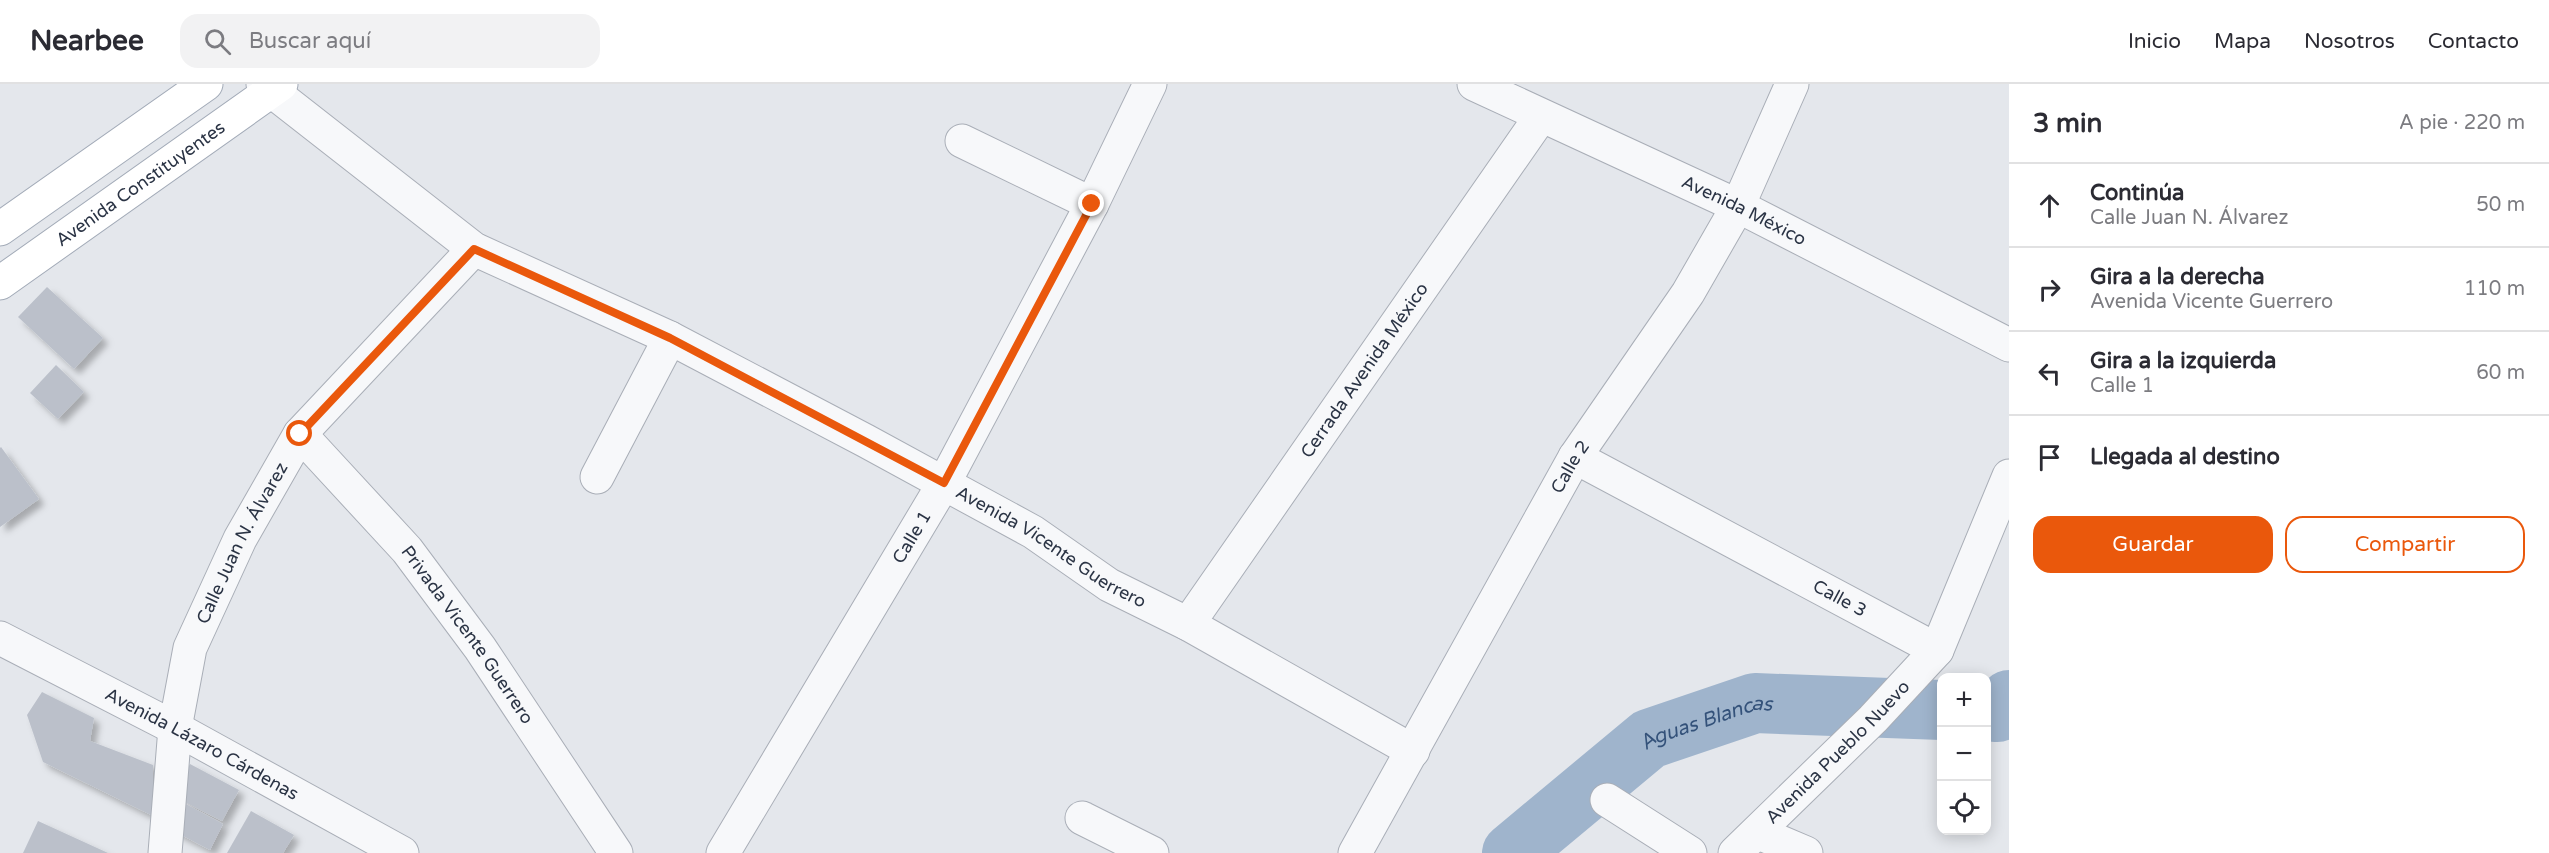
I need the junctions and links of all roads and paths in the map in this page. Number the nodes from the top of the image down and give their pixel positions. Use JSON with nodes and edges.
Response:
{"nodes":[{"id":1,"x":206,"y":84,"type":"edge"},
{"id":2,"x":1150,"y":84,"type":"edge"},
{"id":3,"x":1474,"y":84,"type":"edge"},
{"id":4,"x":1792,"y":84,"type":"edge"},
{"id":5,"x":272,"y":86,"type":"edge"},
{"id":6,"x":1541,"y":116,"type":"junction"},
{"id":7,"x":962,"y":141,"type":"dead end"},
{"id":8,"x":1092,"y":204,"type":"junction"},
{"id":9,"x":1738,"y":206,"type":"junction"},
{"id":10,"x":0,"y":229,"type":"edge"},
{"id":11,"x":474,"y":249,"type":"junction"},
{"id":12,"x":0,"y":283,"type":"edge"},
{"id":13,"x":670,"y":338,"type":"junction"},
{"id":14,"x":2009,"y":345,"type":"edge"},
{"id":15,"x":300,"y":434,"type":"junction"},
{"id":16,"x":1575,"y":457,"type":"junction"},
{"id":17,"x":2009,"y":476,"type":"edge"},
{"id":18,"x":597,"y":477,"type":"dead end"},
{"id":19,"x":944,"y":483,"type":"junction"},
{"id":20,"x":1188,"y":624,"type":"junction"},
{"id":21,"x":0,"y":638,"type":"edge"},
{"id":22,"x":1937,"y":650,"type":"junction"},
{"id":23,"x":175,"y":728,"type":"junction"},
{"id":24,"x":1413,"y":751,"type":"junction"},
{"id":25,"x":1607,"y":800,"type":"dead end"},
{"id":26,"x":1082,"y":818,"type":"dead end"},
{"id":27,"x":1747,"y":843,"type":"edge"},
{"id":28,"x":165,"y":853,"type":"edge"},
{"id":29,"x":402,"y":853,"type":"edge"},
{"id":30,"x":616,"y":853,"type":"edge"},
{"id":31,"x":723,"y":853,"type":"edge"},
{"id":32,"x":1152,"y":853,"type":"edge"},
{"id":33,"x":1355,"y":853,"type":"edge"},
{"id":34,"x":1690,"y":853,"type":"edge"},
{"id":35,"x":1806,"y":853,"type":"edge"}],
"edges":[{"from":1,"to":10,"type":"main road"},
{"from":2,"to":8,"type":"street","name":"Calle 1"},
{"from":3,"to":6,"type":"street","name":"Avenida México"},
{"from":4,"to":9,"type":"street","name":"Calle 2"},
{"from":5,"to":11,"type":"street","name":"Avenida Vicente Guerrero"},
{"from":5,"to":12,"type":"main road","name":"Avenida Constituyentes"},
{"from":6,"to":9,"type":"street","name":"Avenida México"},
{"from":6,"to":20,"type":"street","name":"Cerrada Avenida México"},
{"from":7,"to":8,"type":"street"},
{"from":8,"to":19,"type":"street","name":"Calle 1"},
{"from":9,"to":14,"type":"street","name":"Avenida México"},
{"from":9,"to":16,"type":"street","name":"Calle 2"},
{"from":11,"to":13,"type":"street","name":"Avenida Vicente Guerrero"},
{"from":11,"to":15,"type":"street","name":"Calle Juan N. Álvarez"},
{"from":13,"to":18,"type":"street"},
{"from":13,"to":19,"type":"street","name":"Avenida Vicente Guerrero"},
{"from":15,"to":23,"type":"street","name":"Calle Juan N. Álvarez"},
{"from":15,"to":30,"type":"street","name":"Privada Vicente Guerrero"},
{"from":16,"to":22,"type":"street","name":"Calle 3"},
{"from":16,"to":24,"type":"street","name":"Calle 2"},
{"from":17,"to":22,"type":"street"},
{"from":19,"to":20,"type":"street","name":"Avenida Vicente Guerrero"},
{"from":19,"to":31,"type":"street","name":"Calle 1"},
{"from":20,"to":24,"type":"street","name":"Avenida Vicente Guerrero"},
{"from":21,"to":23,"type":"street","name":"Avenida Lázaro Cárdenas"},
{"from":22,"to":27,"type":"street","name":"Avenida Pueblo Nuevo"},
{"from":23,"to":28,"type":"street","name":"Calle Juan N. Álvarez"},
{"from":23,"to":29,"type":"street","name":"Avenida Lázaro Cárdenas"},
{"from":24,"to":33,"type":"street","name":"Calle 2"},
{"from":25,"to":34,"type":"street"},
{"from":26,"to":32,"type":"street"},
{"from":27,"to":35,"type":"street"}]}
